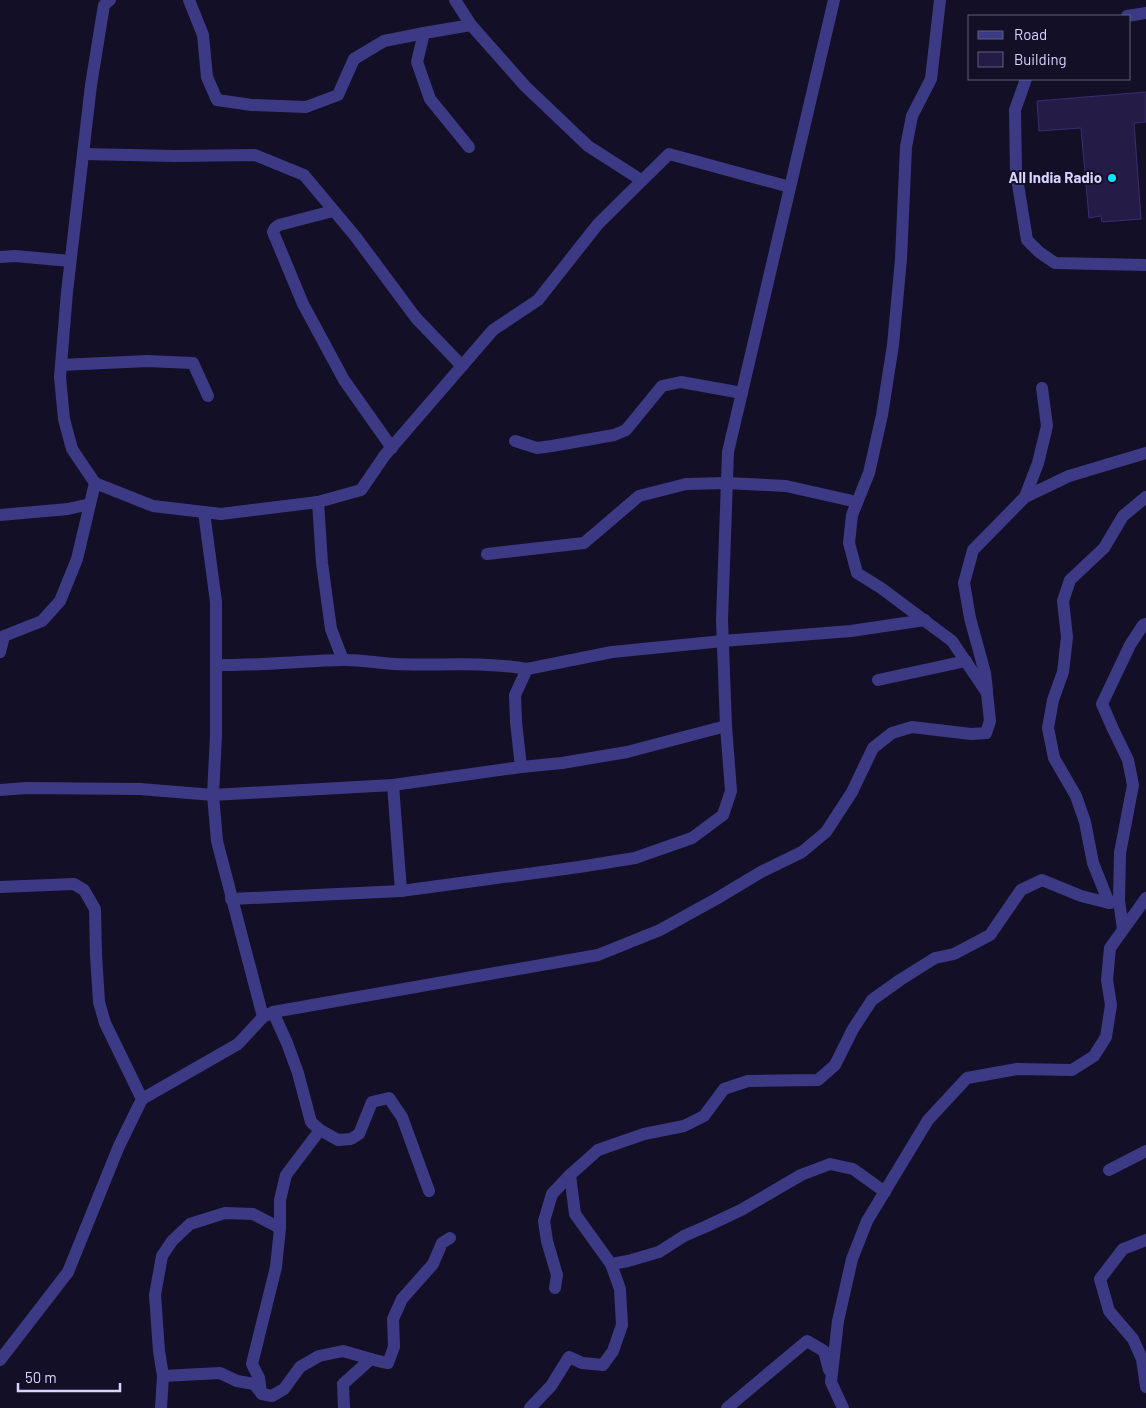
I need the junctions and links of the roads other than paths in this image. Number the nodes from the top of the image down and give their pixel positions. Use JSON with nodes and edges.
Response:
{"nodes":[{"id":1,"x":110,"y":0,"type":"edge"},
{"id":2,"x":189,"y":0,"type":"edge"},
{"id":3,"x":454,"y":0,"type":"edge"},
{"id":4,"x":834,"y":0,"type":"edge"},
{"id":5,"x":940,"y":0,"type":"edge"},
{"id":6,"x":1146,"y":13,"type":"edge"},
{"id":7,"x":1131,"y":15,"type":"edge"},
{"id":8,"x":471,"y":25,"type":"junction"},
{"id":9,"x":424,"y":33,"type":"junction"},
{"id":10,"x":1026,"y":80,"type":"edge"},
{"id":11,"x":469,"y":147,"type":"dead end"},
{"id":12,"x":83,"y":154,"type":"junction"},
{"id":13,"x":641,"y":180,"type":"junction"},
{"id":14,"x":790,"y":187,"type":"junction"},
{"id":15,"x":333,"y":211,"type":"junction"},
{"id":16,"x":0,"y":257,"type":"edge"},
{"id":17,"x":70,"y":261,"type":"junction"},
{"id":18,"x":1146,"y":265,"type":"edge"},
{"id":19,"x":60,"y":365,"type":"junction"},
{"id":20,"x":462,"y":366,"type":"junction"},
{"id":21,"x":1042,"y":388,"type":"dead end"},
{"id":22,"x":742,"y":393,"type":"junction"},
{"id":23,"x":208,"y":396,"type":"dead end"},
{"id":24,"x":515,"y":441,"type":"dead end"},
{"id":25,"x":392,"y":448,"type":"junction"},
{"id":26,"x":1146,"y":453,"type":"edge"},
{"id":27,"x":727,"y":482,"type":"junction"},
{"id":28,"x":95,"y":483,"type":"junction"},
{"id":29,"x":1025,"y":496,"type":"junction"},
{"id":30,"x":1146,"y":497,"type":"edge"},
{"id":31,"x":318,"y":502,"type":"junction"},
{"id":32,"x":857,"y":502,"type":"junction"},
{"id":33,"x":90,"y":504,"type":"junction"},
{"id":34,"x":204,"y":512,"type":"junction"},
{"id":35,"x":0,"y":515,"type":"edge"},
{"id":36,"x":487,"y":554,"type":"dead end"},
{"id":37,"x":925,"y":620,"type":"junction"},
{"id":38,"x":1146,"y":624,"type":"edge"},
{"id":39,"x":2,"y":635,"type":"edge"},
{"id":40,"x":723,"y":640,"type":"junction"},
{"id":41,"x":0,"y":652,"type":"edge"},
{"id":42,"x":344,"y":660,"type":"junction"},
{"id":43,"x":966,"y":661,"type":"junction"},
{"id":44,"x":216,"y":665,"type":"junction"},
{"id":45,"x":527,"y":669,"type":"junction"},
{"id":46,"x":878,"y":680,"type":"dead end"},
{"id":47,"x":987,"y":693,"type":"junction"},
{"id":48,"x":726,"y":726,"type":"junction"},
{"id":49,"x":521,"y":767,"type":"junction"},
{"id":50,"x":393,"y":785,"type":"junction"},
{"id":51,"x":0,"y":790,"type":"edge"},
{"id":52,"x":213,"y":795,"type":"junction"},
{"id":53,"x":0,"y":887,"type":"edge"},
{"id":54,"x":401,"y":891,"type":"junction"},
{"id":55,"x":1146,"y":898,"type":"edge"},
{"id":56,"x":231,"y":899,"type":"junction"},
{"id":57,"x":1114,"y":902,"type":"junction"},
{"id":58,"x":1124,"y":929,"type":"junction"},
{"id":59,"x":268,"y":1014,"type":"junction"},
{"id":60,"x":142,"y":1099,"type":"junction"},
{"id":61,"x":320,"y":1130,"type":"junction"},
{"id":62,"x":1146,"y":1151,"type":"edge"},
{"id":63,"x":1109,"y":1170,"type":"dead end"},
{"id":64,"x":570,"y":1175,"type":"junction"},
{"id":65,"x":429,"y":1191,"type":"dead end"},
{"id":66,"x":885,"y":1192,"type":"junction"},
{"id":67,"x":280,"y":1228,"type":"junction"},
{"id":68,"x":450,"y":1238,"type":"dead end"},
{"id":69,"x":1146,"y":1240,"type":"edge"},
{"id":70,"x":611,"y":1264,"type":"junction"},
{"id":71,"x":555,"y":1288,"type":"dead end"},
{"id":72,"x":371,"y":1359,"type":"junction"},
{"id":73,"x":0,"y":1360,"type":"edge"},
{"id":74,"x":163,"y":1376,"type":"junction"},
{"id":75,"x":832,"y":1377,"type":"junction"},
{"id":76,"x":1146,"y":1387,"type":"edge"},
{"id":77,"x":262,"y":1394,"type":"junction"},
{"id":78,"x":161,"y":1408,"type":"edge"},
{"id":79,"x":344,"y":1408,"type":"edge"},
{"id":80,"x":530,"y":1408,"type":"edge"},
{"id":81,"x":727,"y":1408,"type":"edge"},
{"id":82,"x":843,"y":1408,"type":"edge"}],
"edges":[{"from":1,"to":12,"type":"street"},
{"from":2,"to":9,"type":"street"},
{"from":3,"to":8,"type":"street"},
{"from":4,"to":14,"type":"street"},
{"from":5,"to":32,"type":"street"},
{"from":6,"to":7,"type":"street"},
{"from":8,"to":9,"type":"street"},
{"from":8,"to":13,"type":"street"},
{"from":9,"to":11,"type":"street"},
{"from":10,"to":18,"type":"street"},
{"from":12,"to":15,"type":"street"},
{"from":12,"to":17,"type":"street"},
{"from":13,"to":14,"type":"street"},
{"from":13,"to":20,"type":"street"},
{"from":14,"to":22,"type":"street"},
{"from":15,"to":20,"type":"street"},
{"from":15,"to":25,"type":"street"},
{"from":16,"to":17,"type":"street"},
{"from":17,"to":19,"type":"street"},
{"from":19,"to":23,"type":"street"},
{"from":19,"to":28,"type":"street"},
{"from":20,"to":25,"type":"street"},
{"from":21,"to":29,"type":"street"},
{"from":22,"to":24,"type":"street"},
{"from":22,"to":27,"type":"street"},
{"from":25,"to":31,"type":"street"},
{"from":26,"to":29,"type":"street"},
{"from":27,"to":32,"type":"street"},
{"from":27,"to":36,"type":"street"},
{"from":27,"to":40,"type":"street"},
{"from":28,"to":33,"type":"street"},
{"from":28,"to":34,"type":"street"},
{"from":29,"to":47,"type":"street"},
{"from":30,"to":57,"type":"street"},
{"from":31,"to":34,"type":"street"},
{"from":31,"to":42,"type":"street"},
{"from":32,"to":37,"type":"street"},
{"from":33,"to":35,"type":"street"},
{"from":33,"to":39,"type":"street"},
{"from":34,"to":44,"type":"street"},
{"from":37,"to":40,"type":"street"},
{"from":37,"to":43,"type":"street"},
{"from":38,"to":57,"type":"street"},
{"from":39,"to":41,"type":"street"},
{"from":40,"to":45,"type":"street"},
{"from":40,"to":48,"type":"street"},
{"from":42,"to":44,"type":"street"},
{"from":42,"to":45,"type":"street"},
{"from":43,"to":46,"type":"street"},
{"from":43,"to":47,"type":"street"},
{"from":44,"to":52,"type":"street"},
{"from":45,"to":49,"type":"street"},
{"from":47,"to":59,"type":"street"},
{"from":48,"to":49,"type":"street"},
{"from":48,"to":54,"type":"street"},
{"from":49,"to":50,"type":"street"},
{"from":50,"to":52,"type":"street"},
{"from":50,"to":54,"type":"street"},
{"from":51,"to":52,"type":"street"},
{"from":52,"to":56,"type":"street"},
{"from":53,"to":60,"type":"street"},
{"from":54,"to":56,"type":"street"},
{"from":55,"to":58,"type":"street"},
{"from":56,"to":59,"type":"street"},
{"from":57,"to":58,"type":"street"},
{"from":57,"to":64,"type":"street"},
{"from":58,"to":66,"type":"street"},
{"from":59,"to":60,"type":"street"},
{"from":59,"to":61,"type":"street"},
{"from":60,"to":73,"type":"street"},
{"from":61,"to":65,"type":"street"},
{"from":61,"to":67,"type":"street"},
{"from":62,"to":63,"type":"street"},
{"from":64,"to":70,"type":"street"},
{"from":64,"to":71,"type":"street"},
{"from":66,"to":70,"type":"street"},
{"from":66,"to":75,"type":"street"},
{"from":67,"to":74,"type":"street"},
{"from":67,"to":77,"type":"street"},
{"from":68,"to":72,"type":"street"},
{"from":69,"to":76,"type":"street"},
{"from":70,"to":80,"type":"street"},
{"from":72,"to":77,"type":"street"},
{"from":72,"to":79,"type":"street"},
{"from":74,"to":77,"type":"street"},
{"from":74,"to":78,"type":"street"},
{"from":75,"to":81,"type":"street"},
{"from":75,"to":82,"type":"street"}]}
